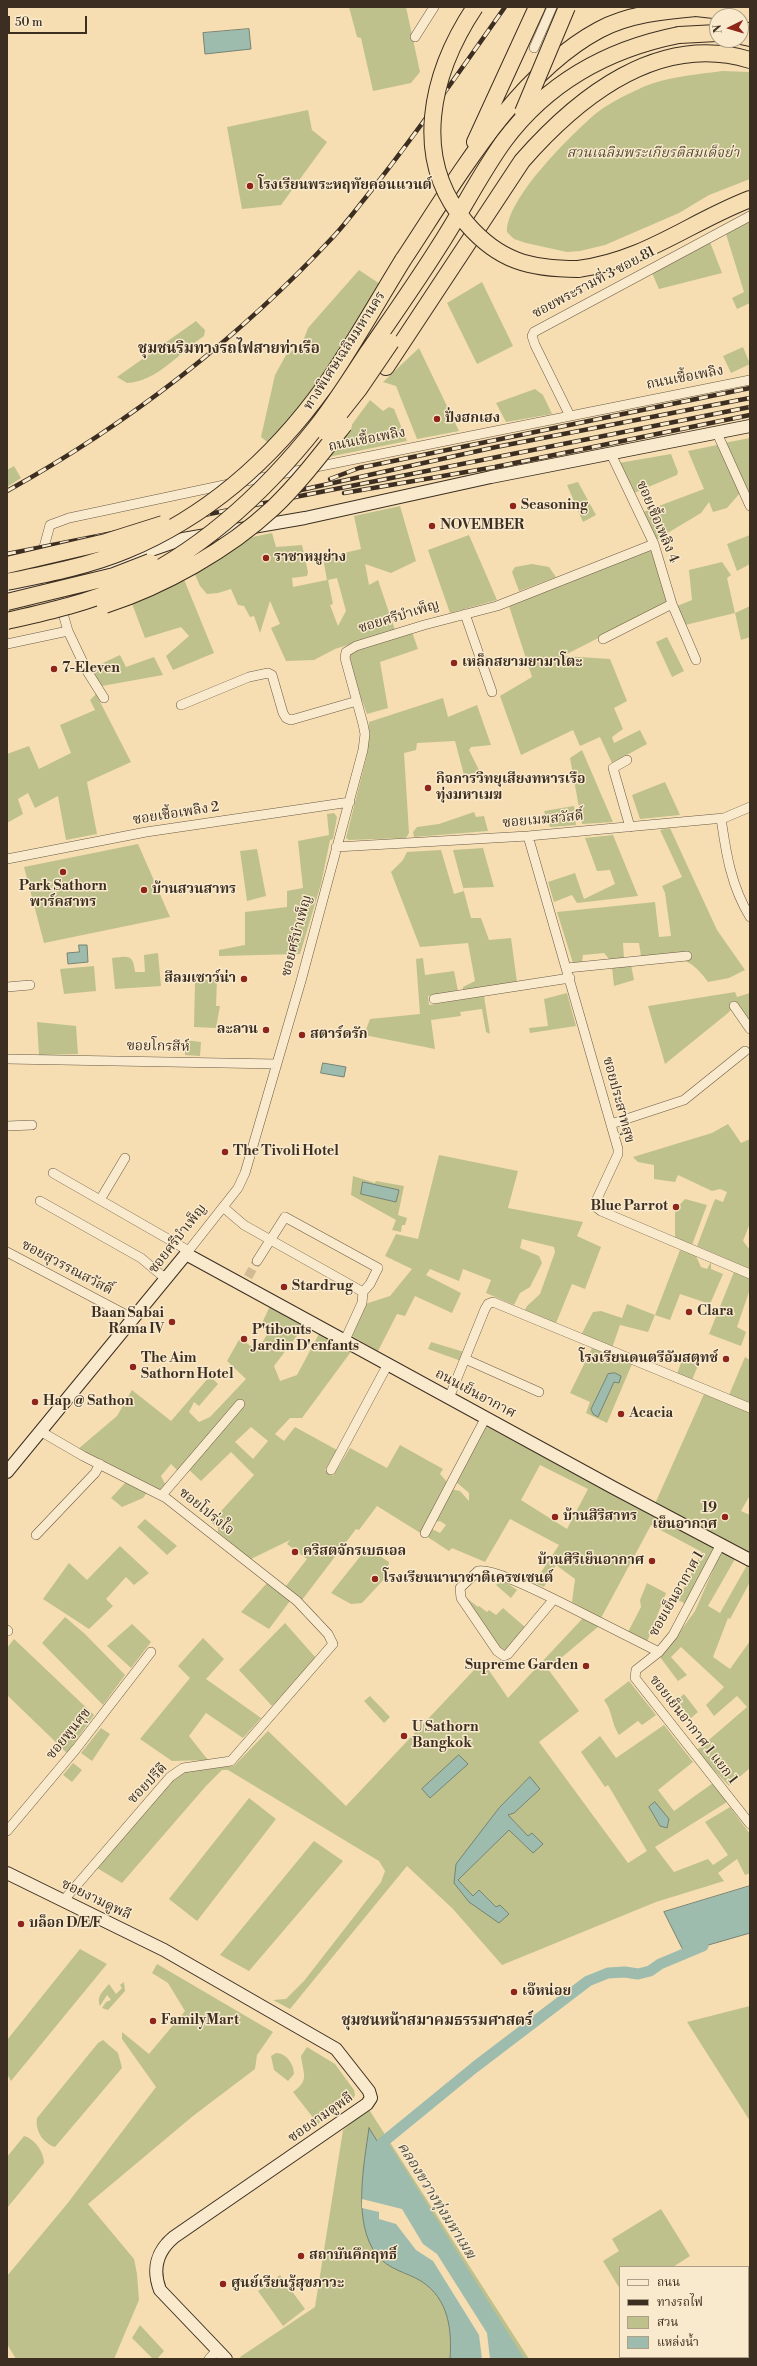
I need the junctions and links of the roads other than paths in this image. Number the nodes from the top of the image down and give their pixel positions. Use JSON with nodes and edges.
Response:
{"nodes":[{"id":1,"x":434,"y":7,"type":"edge"},
{"id":2,"x":475,"y":7,"type":"edge"},
{"id":3,"x":537,"y":7,"type":"edge"},
{"id":4,"x":552,"y":7,"type":"edge"},
{"id":5,"x":567,"y":7,"type":"edge"},
{"id":6,"x":750,"y":14,"type":"edge"},
{"id":7,"x":709,"y":33,"type":"edge"},
{"id":8,"x":415,"y":37,"type":"dead end"},
{"id":9,"x":534,"y":48,"type":"dead end"},
{"id":10,"x":750,"y":60,"type":"edge"},
{"id":11,"x":459,"y":176,"type":"junction"},
{"id":12,"x":750,"y":199,"type":"edge"},
{"id":13,"x":750,"y":216,"type":"edge"},
{"id":14,"x":391,"y":342,"type":"junction"},
{"id":15,"x":386,"y":367,"type":"junction"},
{"id":16,"x":750,"y":380,"type":"edge"},
{"id":17,"x":570,"y":416,"type":"junction"},
{"id":18,"x":750,"y":426,"type":"edge"},
{"id":19,"x":717,"y":433,"type":"junction"},
{"id":20,"x":610,"y":454,"type":"junction"},
{"id":21,"x":750,"y":506,"type":"edge"},
{"id":22,"x":193,"y":514,"type":"junction"},
{"id":23,"x":236,"y":531,"type":"junction"},
{"id":24,"x":654,"y":544,"type":"junction"},
{"id":25,"x":7,"y":565,"type":"edge"},
{"id":26,"x":7,"y":582,"type":"edge"},
{"id":27,"x":54,"y":583,"type":"junction"},
{"id":28,"x":7,"y":593,"type":"edge"},
{"id":29,"x":7,"y":602,"type":"edge"},
{"id":30,"x":672,"y":604,"type":"junction"},
{"id":31,"x":465,"y":614,"type":"junction"},
{"id":32,"x":7,"y":621,"type":"edge"},
{"id":33,"x":7,"y":631,"type":"edge"},
{"id":34,"x":68,"y":631,"type":"junction"},
{"id":35,"x":603,"y":639,"type":"dead end"},
{"id":36,"x":7,"y":644,"type":"edge"},
{"id":37,"x":696,"y":660,"type":"dead end"},
{"id":38,"x":492,"y":692,"type":"dead end"},
{"id":39,"x":104,"y":698,"type":"dead end"},
{"id":40,"x":357,"y":701,"type":"junction"},
{"id":41,"x":181,"y":705,"type":"dead end"},
{"id":42,"x":627,"y":760,"type":"dead end"},
{"id":43,"x":350,"y":802,"type":"junction"},
{"id":44,"x":750,"y":807,"type":"edge"},
{"id":45,"x":721,"y":818,"type":"junction"},
{"id":46,"x":630,"y":827,"type":"junction"},
{"id":47,"x":528,"y":836,"type":"junction"},
{"id":48,"x":336,"y":847,"type":"junction"},
{"id":49,"x":7,"y":859,"type":"edge"},
{"id":50,"x":750,"y":917,"type":"edge"},
{"id":51,"x":687,"y":956,"type":"dead end"},
{"id":52,"x":567,"y":968,"type":"junction"},
{"id":53,"x":570,"y":978,"type":"junction"},
{"id":54,"x":30,"y":985,"type":"dead end"},
{"id":55,"x":7,"y":987,"type":"edge"},
{"id":56,"x":434,"y":999,"type":"dead end"},
{"id":57,"x":734,"y":1006,"type":"dead end"},
{"id":58,"x":750,"y":1029,"type":"edge"},
{"id":59,"x":745,"y":1051,"type":"dead end"},
{"id":60,"x":7,"y":1059,"type":"edge"},
{"id":61,"x":277,"y":1064,"type":"junction"},
{"id":62,"x":611,"y":1124,"type":"junction"},
{"id":63,"x":32,"y":1125,"type":"dead end"},
{"id":64,"x":7,"y":1126,"type":"edge"},
{"id":65,"x":125,"y":1158,"type":"dead end"},
{"id":66,"x":53,"y":1173,"type":"dead end"},
{"id":67,"x":100,"y":1200,"type":"junction"},
{"id":68,"x":40,"y":1201,"type":"dead end"},
{"id":69,"x":223,"y":1207,"type":"junction"},
{"id":70,"x":270,"y":1239,"type":"junction"},
{"id":71,"x":7,"y":1252,"type":"edge"},
{"id":72,"x":187,"y":1252,"type":"junction"},
{"id":73,"x":257,"y":1261,"type":"tunnel mouth"},
{"id":74,"x":750,"y":1274,"type":"edge"},
{"id":75,"x":166,"y":1279,"type":"junction"},
{"id":76,"x":364,"y":1292,"type":"junction"},
{"id":77,"x":134,"y":1319,"type":"junction"},
{"id":78,"x":345,"y":1340,"type":"junction"},
{"id":79,"x":465,"y":1359,"type":"junction"},
{"id":80,"x":388,"y":1364,"type":"junction"},
{"id":81,"x":539,"y":1392,"type":"dead end"},
{"id":82,"x":449,"y":1398,"type":"junction"},
{"id":83,"x":240,"y":1404,"type":"dead end"},
{"id":84,"x":750,"y":1408,"type":"edge"},
{"id":85,"x":486,"y":1417,"type":"junction"},
{"id":86,"x":40,"y":1431,"type":"junction"},
{"id":87,"x":100,"y":1464,"type":"junction"},
{"id":88,"x":331,"y":1470,"type":"dead end"},
{"id":89,"x":7,"y":1472,"type":"edge"},
{"id":90,"x":162,"y":1495,"type":"junction"},
{"id":91,"x":425,"y":1533,"type":"dead end"},
{"id":92,"x":36,"y":1535,"type":"dead end"},
{"id":93,"x":721,"y":1544,"type":"junction"},
{"id":94,"x":750,"y":1560,"type":"edge"},
{"id":95,"x":554,"y":1599,"type":"junction"},
{"id":96,"x":333,"y":1644,"type":"joint"},
{"id":97,"x":151,"y":1652,"type":"dead end"},
{"id":98,"x":658,"y":1652,"type":"junction"},
{"id":99,"x":636,"y":1670,"type":"joint"},
{"id":100,"x":750,"y":1824,"type":"edge"},
{"id":101,"x":7,"y":1831,"type":"edge"},
{"id":102,"x":7,"y":1873,"type":"edge"},
{"id":103,"x":63,"y":1901,"type":"junction"},
{"id":104,"x":213,"y":2355,"type":"edge"},
{"id":105,"x":226,"y":2359,"type":"edge"}],
"edges":[{"from":1,"to":8,"type":"street"},
{"from":2,"to":12,"type":"highway","bridge":true},
{"from":3,"to":11,"type":"highway","name":"ทางพิเศษเฉลิมมหานคร"},
{"from":4,"to":9,"type":"street"},
{"from":5,"to":14,"type":"highway","name":"ทางพิเศษเฉลิมมหานคร","bridge":true},
{"from":6,"to":11,"type":"highway","name":"ทางพิเศษเฉลิมมหานคร","bridge":true},
{"from":7,"to":32,"type":"highway","name":"ทางพิเศษเฉลิมมหานคร","bridge":true},
{"from":10,"to":15,"type":"highway"},
{"from":11,"to":22,"type":"highway","name":"ทางพิเศษเฉลิมมหานคร","bridge":true},
{"from":13,"to":17,"type":"street","name":"ซอยพระรามที่ 3 ซอย 81"},
{"from":14,"to":15,"type":"highway"},
{"from":14,"to":29,"type":"highway","name":"ทางพิเศษเฉลิมมหานคร","bridge":true},
{"from":15,"to":33,"type":"highway","bridge":true},
{"from":16,"to":17,"type":"street","name":"ถนนเชื้อเพลิง"},
{"from":17,"to":27,"type":"street","name":"ถนนเชื้อเพลิง"},
{"from":18,"to":19,"type":"street"},
{"from":19,"to":20,"type":"street"},
{"from":19,"to":21,"type":"street"},
{"from":20,"to":23,"type":"street"},
{"from":20,"to":24,"type":"street","name":"ซอยเชื้อเพลิง 4"},
{"from":22,"to":25,"type":"highway","bridge":true},
{"from":22,"to":26,"type":"highway","name":"ทางพิเศษเฉลิมมหานคร","bridge":true},
{"from":23,"to":27,"type":"street"},
{"from":23,"to":27,"type":"street"},
{"from":24,"to":30,"type":"street","name":"ซอยเชื้อเพลิง 4"},
{"from":24,"to":31,"type":"street","name":"ซอยศรีบำเพ็ญ"},
{"from":27,"to":28,"type":"street"},
{"from":27,"to":34,"type":"street"},
{"from":30,"to":35,"type":"street"},
{"from":30,"to":37,"type":"street","name":"ซอยเชื้อเพลิง 4"},
{"from":31,"to":38,"type":"street"},
{"from":31,"to":40,"type":"street","name":"ซอยศรีบำเพ็ญ"},
{"from":34,"to":36,"type":"street"},
{"from":34,"to":39,"type":"street"},
{"from":40,"to":41,"type":"street"},
{"from":40,"to":43,"type":"street","name":"ซอยศรีบำเพ็ญ"},
{"from":42,"to":46,"type":"street"},
{"from":43,"to":48,"type":"street","name":"ซอยศรีบำเพ็ญ"},
{"from":43,"to":49,"type":"street","name":"ซอยเชื้อเพลิง 2"},
{"from":44,"to":45,"type":"street","name":"ซอยเมฆสวัสดิ์"},
{"from":45,"to":46,"type":"street","name":"ซอยเมฆสวัสดิ์"},
{"from":45,"to":50,"type":"street"},
{"from":46,"to":47,"type":"street","name":"ซอยเมฆสวัสดิ์"},
{"from":47,"to":48,"type":"street","name":"ซอยเมฆสวัสดิ์"},
{"from":47,"to":52,"type":"street","name":"ซอยประสาทสุข"},
{"from":48,"to":61,"type":"street","name":"ซอยศรีบำเพ็ญ"},
{"from":51,"to":52,"type":"street"},
{"from":52,"to":53,"type":"street","name":"ซอยประสาทสุข"},
{"from":53,"to":56,"type":"street"},
{"from":53,"to":62,"type":"street","name":"ซอยประสาทสุข"},
{"from":54,"to":55,"type":"street"},
{"from":57,"to":58,"type":"street"},
{"from":59,"to":62,"type":"street"},
{"from":60,"to":61,"type":"street","name":"ฃอยโกรสีห์"},
{"from":61,"to":69,"type":"street","name":"ซอยศรีบำเพ็ญ"},
{"from":62,"to":74,"type":"street","name":"ซอยประสาทสุข"},
{"from":63,"to":64,"type":"street"},
{"from":65,"to":67,"type":"street"},
{"from":66,"to":67,"type":"street"},
{"from":67,"to":72,"type":"street"},
{"from":68,"to":75,"type":"street"},
{"from":69,"to":70,"type":"street"},
{"from":69,"to":72,"type":"street","name":"ซอยศรีบำเพ็ญ"},
{"from":70,"to":73,"type":"street"},
{"from":70,"to":76,"type":"street"},
{"from":70,"to":76,"type":"street"},
{"from":71,"to":77,"type":"street","name":"ซอยสุวรรณสวัสดิ์"},
{"from":72,"to":75,"type":"street","name":"ซอยศรีบำเพ็ญ"},
{"from":72,"to":78,"type":"street","name":"ถนนเย็นอากาศ"},
{"from":75,"to":77,"type":"street","name":"ซอยศรีบำเพ็ญ"},
{"from":76,"to":78,"type":"street"},
{"from":77,"to":86,"type":"street","name":"ซอยศรีบำเพ็ญ"},
{"from":78,"to":80,"type":"street","name":"ถนนเย็นอากาศ"},
{"from":79,"to":81,"type":"street"},
{"from":79,"to":82,"type":"street"},
{"from":79,"to":84,"type":"street"},
{"from":80,"to":82,"type":"street","name":"ถนนเย็นอากาศ"},
{"from":80,"to":88,"type":"street"},
{"from":82,"to":85,"type":"street","name":"ถนนเย็นอากาศ"},
{"from":83,"to":90,"type":"street"},
{"from":85,"to":91,"type":"street"},
{"from":85,"to":93,"type":"street","name":"ถนนเย็นอากาศ"},
{"from":86,"to":87,"type":"street","name":"ซอยโปร่งใจ"},
{"from":86,"to":89,"type":"street","name":"ซอยศรีบำเพ็ญ"},
{"from":87,"to":90,"type":"street","name":"ซอยโปร่งใจ"},
{"from":87,"to":92,"type":"street"},
{"from":90,"to":96,"type":"street","name":"ซอยโปร่งใจ"},
{"from":93,"to":94,"type":"street","name":"ถนนเย็นอากาศ"},
{"from":93,"to":98,"type":"street","name":"ซอยเย็นอากาศ 1"},
{"from":95,"to":95,"type":"street"},
{"from":95,"to":98,"type":"street"},
{"from":96,"to":103,"type":"street","name":"ซอยปรีดี"},
{"from":97,"to":101,"type":"street","name":"ซอยพูนศุข"},
{"from":98,"to":99,"type":"street","name":"ซอยเย็นอากาศ 1"},
{"from":99,"to":100,"type":"street","name":"ซอยเย็นอากาศ 1 แยก 1"},
{"from":102,"to":103,"type":"street","name":"ซอยงามดูพลี"},
{"from":103,"to":104,"type":"street","name":"ซอยงามดูพลี"},
{"from":104,"to":105,"type":"street","name":"ซอยงามดูพลี"}]}
